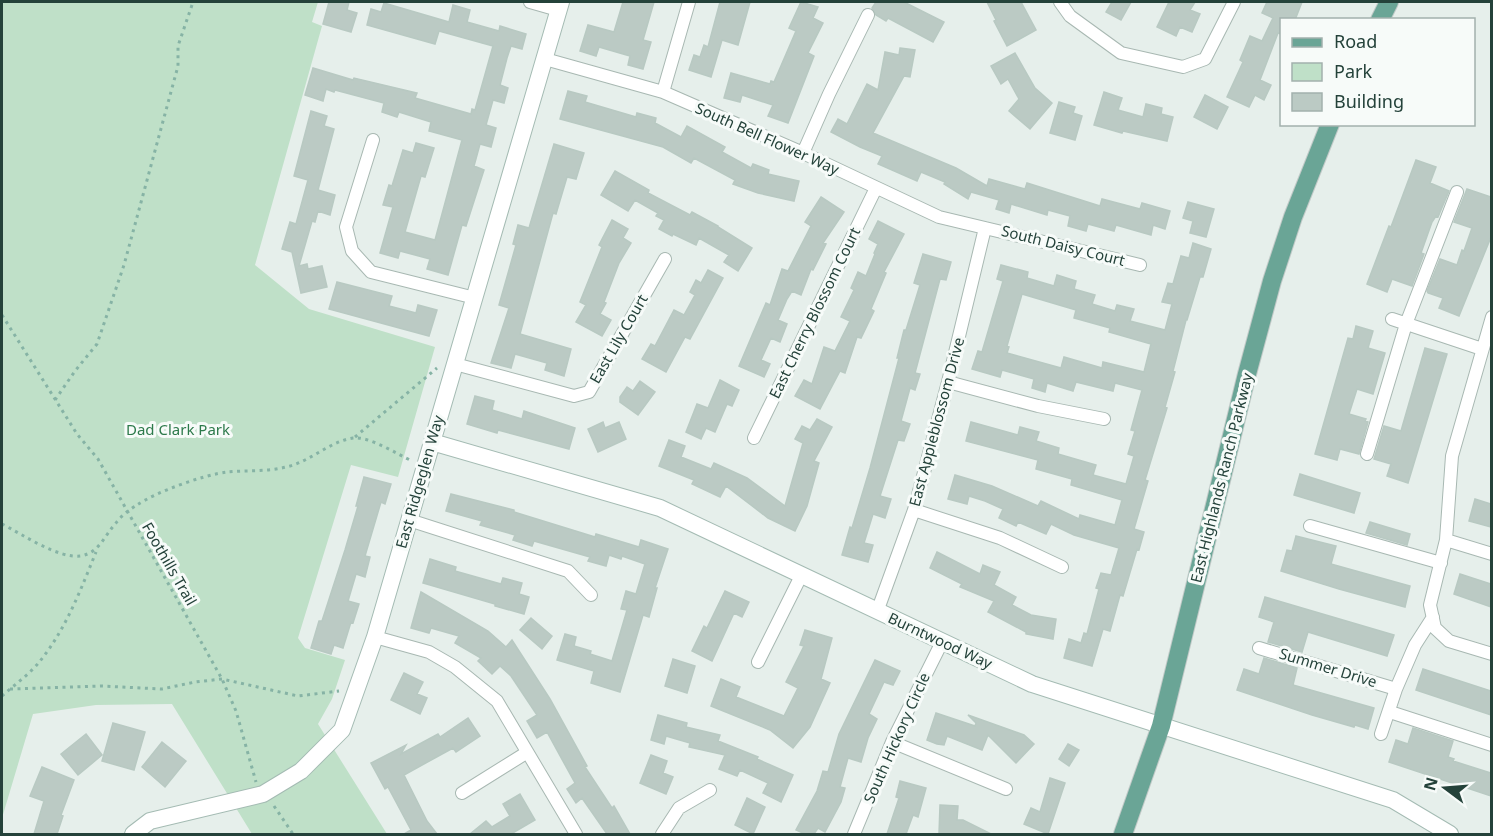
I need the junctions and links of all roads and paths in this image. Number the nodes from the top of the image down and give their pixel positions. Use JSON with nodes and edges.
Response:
{"nodes":[{"id":1,"x":193,"y":2,"type":"edge"},
{"id":2,"x":530,"y":2,"type":"edge"},
{"id":3,"x":689,"y":2,"type":"edge"},
{"id":4,"x":1060,"y":2,"type":"edge"},
{"id":5,"x":1234,"y":2,"type":"edge"},
{"id":6,"x":1389,"y":2,"type":"edge"},
{"id":7,"x":559,"y":6,"type":"edge"},
{"id":8,"x":868,"y":15,"type":"dead end"},
{"id":9,"x":1381,"y":18,"type":"edge"},
{"id":10,"x":545,"y":59,"type":"junction"},
{"id":11,"x":663,"y":93,"type":"junction"},
{"id":12,"x":1329,"y":126,"type":"edge"},
{"id":13,"x":373,"y":140,"type":"dead end"},
{"id":14,"x":803,"y":153,"type":"junction"},
{"id":15,"x":876,"y":188,"type":"junction"},
{"id":16,"x":1456,"y":192,"type":"dead end"},
{"id":17,"x":985,"y":228,"type":"junction"},
{"id":18,"x":665,"y":259,"type":"dead end"},
{"id":19,"x":1140,"y":265,"type":"dead end"},
{"id":20,"x":475,"y":298,"type":"junction"},
{"id":21,"x":2,"y":315,"type":"edge"},
{"id":22,"x":1491,"y":316,"type":"edge"},
{"id":23,"x":1392,"y":319,"type":"dead end"},
{"id":24,"x":1406,"y":324,"type":"junction"},
{"id":25,"x":1482,"y":349,"type":"junction"},
{"id":26,"x":455,"y":364,"type":"junction"},
{"id":27,"x":948,"y":382,"type":"junction"},
{"id":28,"x":55,"y":400,"type":"junction"},
{"id":29,"x":1104,"y":419,"type":"dead end"},
{"id":30,"x":353,"y":438,"type":"junction"},
{"id":31,"x":754,"y":438,"type":"dead end"},
{"id":32,"x":432,"y":442,"type":"junction"},
{"id":33,"x":1367,"y":454,"type":"dead end"},
{"id":34,"x":425,"y":467,"type":"junction"},
{"id":35,"x":914,"y":510,"type":"junction"},
{"id":36,"x":126,"y":513,"type":"junction"},
{"id":37,"x":409,"y":520,"type":"junction"},
{"id":38,"x":2,"y":524,"type":"edge"},
{"id":39,"x":1310,"y":526,"type":"dead end"},
{"id":40,"x":1446,"y":540,"type":"junction"},
{"id":41,"x":96,"y":551,"type":"junction"},
{"id":42,"x":1491,"y":554,"type":"edge"},
{"id":43,"x":1441,"y":563,"type":"junction"},
{"id":44,"x":1062,"y":567,"type":"dead end"},
{"id":45,"x":802,"y":574,"type":"junction"},
{"id":46,"x":591,"y":595,"type":"dead end"},
{"id":47,"x":877,"y":612,"type":"junction"},
{"id":48,"x":1433,"y":617,"type":"junction"},
{"id":49,"x":375,"y":638,"type":"junction"},
{"id":50,"x":942,"y":642,"type":"junction"},
{"id":51,"x":1259,"y":648,"type":"dead end"},
{"id":52,"x":1491,"y":654,"type":"edge"},
{"id":53,"x":758,"y":662,"type":"dead end"},
{"id":54,"x":222,"y":679,"type":"junction"},
{"id":55,"x":10,"y":689,"type":"junction"},
{"id":56,"x":1396,"y":689,"type":"junction"},
{"id":57,"x":356,"y":690,"type":"junction"},
{"id":58,"x":2,"y":696,"type":"edge"},
{"id":59,"x":1390,"y":712,"type":"junction"},
{"id":60,"x":1161,"y":726,"type":"junction"},
{"id":61,"x":1381,"y":734,"type":"dead end"},
{"id":62,"x":892,"y":742,"type":"junction"},
{"id":63,"x":1491,"y":746,"type":"edge"},
{"id":64,"x":526,"y":753,"type":"junction"},
{"id":65,"x":1006,"y":789,"type":"dead end"},
{"id":66,"x":710,"y":790,"type":"dead end"},
{"id":67,"x":462,"y":793,"type":"dead end"},
{"id":68,"x":264,"y":794,"type":"junction"},
{"id":69,"x":133,"y":834,"type":"edge"},
{"id":70,"x":293,"y":834,"type":"edge"},
{"id":71,"x":576,"y":834,"type":"edge"},
{"id":72,"x":662,"y":834,"type":"edge"},
{"id":73,"x":854,"y":834,"type":"edge"},
{"id":74,"x":1123,"y":834,"type":"edge"},
{"id":75,"x":1450,"y":834,"type":"edge"}],
"edges":[{"from":1,"to":28,"type":"path"},
{"from":2,"to":7,"type":"street"},
{"from":3,"to":11,"type":"street"},
{"from":4,"to":5,"type":"street"},
{"from":6,"to":9,"type":"main road"},
{"from":7,"to":10,"type":"street","name":"East Ridgeglen Way"},
{"from":8,"to":14,"type":"street"},
{"from":10,"to":11,"type":"street","name":"South Bell Flower Way"},
{"from":10,"to":20,"type":"street","name":"East Ridgeglen Way"},
{"from":11,"to":14,"type":"street","name":"South Bell Flower Way"},
{"from":12,"to":60,"type":"main road","name":"East Highlands Ranch Parkway"},
{"from":13,"to":20,"type":"street"},
{"from":14,"to":15,"type":"street","name":"South Bell Flower Way"},
{"from":15,"to":17,"type":"street","name":"South Bell Flower Way"},
{"from":15,"to":31,"type":"street","name":"East Cherry Blossom Court"},
{"from":16,"to":24,"type":"street"},
{"from":17,"to":19,"type":"street","name":"South Daisy Court"},
{"from":17,"to":27,"type":"street","name":"East Appleblossom Drive"},
{"from":18,"to":26,"type":"street","name":"East Lily Court"},
{"from":20,"to":26,"type":"street","name":"East Ridgeglen Way"},
{"from":21,"to":28,"type":"path","name":"Foothills Trail"},
{"from":22,"to":25,"type":"street","name":"Summer Drive"},
{"from":23,"to":24,"type":"street"},
{"from":24,"to":25,"type":"street"},
{"from":24,"to":33,"type":"street"},
{"from":25,"to":40,"type":"street","name":"Summer Drive"},
{"from":26,"to":30,"type":"path"},
{"from":26,"to":32,"type":"street","name":"East Ridgeglen Way"},
{"from":27,"to":29,"type":"street"},
{"from":27,"to":35,"type":"street","name":"East Appleblossom Drive"},
{"from":28,"to":36,"type":"path","name":"Foothills Trail"},
{"from":30,"to":34,"type":"path"},
{"from":30,"to":36,"type":"path"},
{"from":32,"to":34,"type":"street","name":"East Ridgeglen Way"},
{"from":32,"to":45,"type":"street","name":"Burntwood Way"},
{"from":34,"to":37,"type":"street","name":"East Ridgeglen Way"},
{"from":35,"to":44,"type":"street"},
{"from":35,"to":47,"type":"street","name":"East Appleblossom Drive"},
{"from":36,"to":41,"type":"path"},
{"from":36,"to":54,"type":"path","name":"Foothills Trail"},
{"from":37,"to":46,"type":"street"},
{"from":37,"to":49,"type":"street","name":"East Ridgeglen Way"},
{"from":38,"to":41,"type":"path"},
{"from":39,"to":43,"type":"street"},
{"from":40,"to":42,"type":"street"},
{"from":40,"to":43,"type":"street","name":"Summer Drive"},
{"from":41,"to":55,"type":"path"},
{"from":43,"to":48,"type":"street","name":"Summer Drive"},
{"from":45,"to":47,"type":"street","name":"Burntwood Way"},
{"from":45,"to":53,"type":"street"},
{"from":47,"to":50,"type":"street","name":"Burntwood Way"},
{"from":48,"to":52,"type":"street"},
{"from":48,"to":56,"type":"street","name":"Summer Drive"},
{"from":49,"to":57,"type":"street","name":"East Ridgeglen Way"},
{"from":49,"to":64,"type":"street"},
{"from":50,"to":60,"type":"street","name":"Burntwood Way"},
{"from":50,"to":62,"type":"street","name":"South Hickory Circle"},
{"from":51,"to":56,"type":"street","name":"Summer Drive"},
{"from":54,"to":55,"type":"path"},
{"from":54,"to":57,"type":"path"},
{"from":54,"to":68,"type":"path","name":"Foothills Trail"},
{"from":55,"to":58,"type":"path"},
{"from":56,"to":59,"type":"street","name":"Summer Drive"},
{"from":57,"to":68,"type":"street","name":"East Ridgeglen Way"},
{"from":59,"to":61,"type":"street","name":"Summer Drive"},
{"from":59,"to":63,"type":"street"},
{"from":60,"to":74,"type":"main road","name":"East Highlands Ranch Parkway"},
{"from":60,"to":75,"type":"street","name":"Burntwood Way"},
{"from":62,"to":65,"type":"street"},
{"from":62,"to":73,"type":"street","name":"South Hickory Circle"},
{"from":64,"to":67,"type":"street"},
{"from":64,"to":71,"type":"street"},
{"from":66,"to":72,"type":"street"},
{"from":68,"to":69,"type":"street","name":"East Ridgeglen Way"},
{"from":68,"to":70,"type":"path","name":"Foothills Trail"}]}
